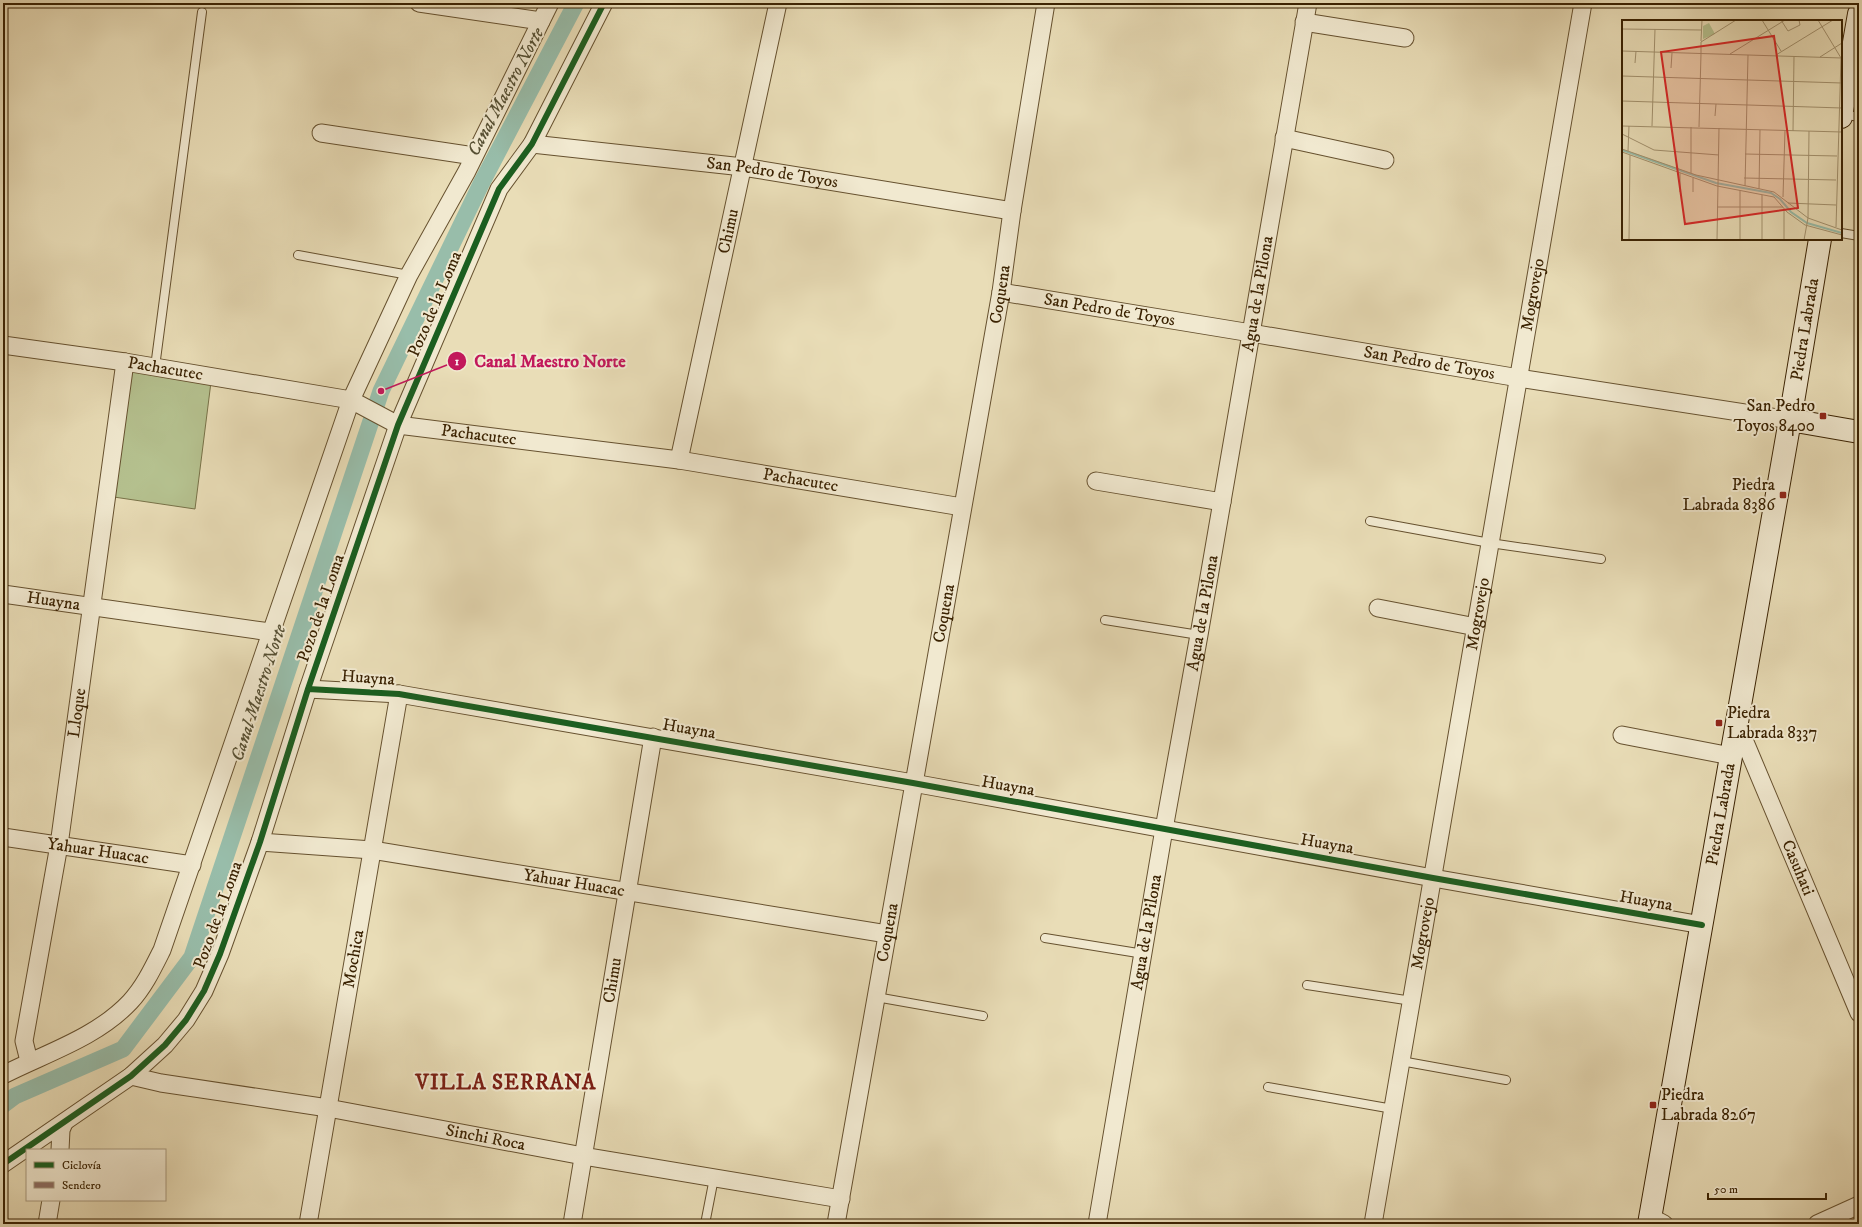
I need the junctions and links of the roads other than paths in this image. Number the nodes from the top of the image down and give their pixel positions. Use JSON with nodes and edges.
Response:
{"nodes":[{"id":1,"x":419,"y":3,"type":"edge"},
{"id":2,"x":550,"y":3,"type":"edge"},
{"id":3,"x":604,"y":3,"type":"edge"},
{"id":4,"x":778,"y":3,"type":"edge"},
{"id":5,"x":1046,"y":3,"type":"edge"},
{"id":6,"x":1308,"y":3,"type":"edge"},
{"id":7,"x":1583,"y":3,"type":"edge"},
{"id":8,"x":442,"y":5,"type":"edge"},
{"id":9,"x":202,"y":12,"type":"dead end"},
{"id":10,"x":1859,"y":14,"type":"edge"},
{"id":11,"x":541,"y":21,"type":"junction"},
{"id":12,"x":1304,"y":22,"type":"junction"},
{"id":13,"x":1405,"y":38,"type":"dead end"},
{"id":14,"x":1846,"y":116,"type":"edge"},
{"id":15,"x":321,"y":133,"type":"dead end"},
{"id":16,"x":1284,"y":138,"type":"junction"},
{"id":17,"x":532,"y":144,"type":"junction"},
{"id":18,"x":474,"y":156,"type":"junction"},
{"id":19,"x":1385,"y":160,"type":"dead end"},
{"id":20,"x":743,"y":167,"type":"junction"},
{"id":21,"x":1012,"y":211,"type":"junction"},
{"id":22,"x":1842,"y":233,"type":"edge"},
{"id":23,"x":1859,"y":236,"type":"edge"},
{"id":24,"x":1820,"y":240,"type":"edge"},
{"id":25,"x":298,"y":255,"type":"dead end"},
{"id":26,"x":409,"y":275,"type":"junction"},
{"id":27,"x":1000,"y":292,"type":"junction"},
{"id":28,"x":1251,"y":333,"type":"junction"},
{"id":29,"x":3,"y":345,"type":"edge"},
{"id":30,"x":125,"y":362,"type":"junction"},
{"id":31,"x":155,"y":368,"type":"junction"},
{"id":32,"x":1518,"y":378,"type":"junction"},
{"id":33,"x":351,"y":400,"type":"junction"},
{"id":34,"x":1790,"y":420,"type":"junction"},
{"id":35,"x":398,"y":426,"type":"junction"},
{"id":36,"x":1859,"y":432,"type":"edge"},
{"id":37,"x":679,"y":460,"type":"junction"},
{"id":38,"x":1096,"y":481,"type":"dead end"},
{"id":39,"x":1222,"y":502,"type":"junction"},
{"id":40,"x":962,"y":506,"type":"junction"},
{"id":41,"x":1370,"y":521,"type":"dead end"},
{"id":42,"x":1490,"y":543,"type":"junction"},
{"id":43,"x":1601,"y":559,"type":"dead end"},
{"id":44,"x":3,"y":594,"type":"edge"},
{"id":45,"x":92,"y":606,"type":"junction"},
{"id":46,"x":1378,"y":608,"type":"dead end"},
{"id":47,"x":1105,"y":620,"type":"dead end"},
{"id":48,"x":1476,"y":627,"type":"junction"},
{"id":49,"x":270,"y":632,"type":"junction"},
{"id":50,"x":1199,"y":635,"type":"junction"},
{"id":51,"x":308,"y":689,"type":"junction"},
{"id":52,"x":399,"y":694,"type":"junction"},
{"id":53,"x":1737,"y":723,"type":"junction"},
{"id":54,"x":1622,"y":736,"type":"dead end"},
{"id":55,"x":653,"y":737,"type":"junction"},
{"id":56,"x":1731,"y":756,"type":"junction"},
{"id":57,"x":913,"y":783,"type":"junction"},
{"id":58,"x":1164,"y":829,"type":"junction"},
{"id":59,"x":3,"y":837,"type":"edge"},
{"id":60,"x":260,"y":842,"type":"junction"},
{"id":61,"x":58,"y":845,"type":"junction"},
{"id":62,"x":372,"y":850,"type":"junction"},
{"id":63,"x":192,"y":865,"type":"junction"},
{"id":64,"x":1433,"y":878,"type":"junction"},
{"id":65,"x":627,"y":892,"type":"junction"},
{"id":66,"x":1702,"y":925,"type":"junction"},
{"id":67,"x":887,"y":934,"type":"junction"},
{"id":68,"x":1045,"y":938,"type":"dead end"},
{"id":69,"x":1144,"y":954,"type":"junction"},
{"id":70,"x":1307,"y":985,"type":"dead end"},
{"id":71,"x":876,"y":997,"type":"junction"},
{"id":72,"x":1412,"y":1001,"type":"junction"},
{"id":73,"x":1859,"y":1013,"type":"edge"},
{"id":74,"x":983,"y":1016,"type":"dead end"},
{"id":75,"x":29,"y":1061,"type":"junction"},
{"id":76,"x":1401,"y":1061,"type":"junction"},
{"id":77,"x":3,"y":1075,"type":"edge"},
{"id":78,"x":131,"y":1076,"type":"junction"},
{"id":79,"x":1506,"y":1080,"type":"dead end"},
{"id":80,"x":1268,"y":1087,"type":"dead end"},
{"id":81,"x":328,"y":1108,"type":"junction"},
{"id":82,"x":1393,"y":1109,"type":"junction"},
{"id":83,"x":64,"y":1123,"type":"junction"},
{"id":84,"x":60,"y":1149,"type":"edge"},
{"id":85,"x":584,"y":1156,"type":"junction"},
{"id":86,"x":3,"y":1164,"type":"edge"},
{"id":87,"x":714,"y":1178,"type":"junction"},
{"id":88,"x":841,"y":1199,"type":"junction"},
{"id":89,"x":51,"y":1201,"type":"edge"},
{"id":90,"x":1859,"y":1205,"type":"edge"},
{"id":91,"x":1655,"y":1222,"type":"edge"},
{"id":92,"x":47,"y":1224,"type":"edge"},
{"id":93,"x":308,"y":1224,"type":"edge"},
{"id":94,"x":572,"y":1224,"type":"edge"},
{"id":95,"x":705,"y":1224,"type":"edge"},
{"id":96,"x":836,"y":1224,"type":"edge"},
{"id":97,"x":1097,"y":1224,"type":"edge"},
{"id":98,"x":1373,"y":1224,"type":"edge"},
{"id":99,"x":1817,"y":1224,"type":"edge"}],
"edges":[{"from":1,"to":8,"type":"street"},
{"from":2,"to":11,"type":"street","name":"Pozo de la Loma"},
{"from":3,"to":17,"type":"street","name":"Pozo de la Loma"},
{"from":4,"to":20,"type":"street","name":"Chimu"},
{"from":5,"to":21,"type":"street","name":"Coquena"},
{"from":6,"to":12,"type":"street","name":"Agua de la Pilona"},
{"from":7,"to":32,"type":"street","name":"Mogrovejo"},
{"from":8,"to":11,"type":"street"},
{"from":9,"to":31,"type":"lane"},
{"from":10,"to":14,"type":"main road"},
{"from":11,"to":18,"type":"street","name":"Pozo de la Loma"},
{"from":12,"to":13,"type":"street"},
{"from":12,"to":16,"type":"street","name":"Agua de la Pilona"},
{"from":15,"to":18,"type":"street"},
{"from":16,"to":19,"type":"street"},
{"from":16,"to":28,"type":"street","name":"Agua de la Pilona"},
{"from":17,"to":20,"type":"street","name":"San Pedro de Toyos"},
{"from":17,"to":35,"type":"street","name":"Pozo de la Loma"},
{"from":18,"to":26,"type":"street","name":"Pozo de la Loma"},
{"from":20,"to":21,"type":"street","name":"San Pedro de Toyos"},
{"from":20,"to":37,"type":"street","name":"Chimu"},
{"from":21,"to":27,"type":"street","name":"Coquena"},
{"from":22,"to":23,"type":"lane"},
{"from":24,"to":34,"type":"main road","name":"Piedra Labrada"},
{"from":25,"to":26,"type":"lane"},
{"from":26,"to":33,"type":"street","name":"Pozo de la Loma"},
{"from":27,"to":28,"type":"street","name":"San Pedro de Toyos"},
{"from":27,"to":40,"type":"street","name":"Coquena"},
{"from":28,"to":32,"type":"street","name":"San Pedro de Toyos"},
{"from":28,"to":39,"type":"street","name":"Agua de la Pilona"},
{"from":29,"to":30,"type":"street","name":"Pachacutec"},
{"from":30,"to":31,"type":"street","name":"Pachacutec"},
{"from":30,"to":45,"type":"street","name":"Lloque"},
{"from":31,"to":33,"type":"street","name":"Pachacutec"},
{"from":32,"to":34,"type":"street","name":"San Pedro de Toyos"},
{"from":32,"to":42,"type":"street","name":"Mogrovejo"},
{"from":33,"to":35,"type":"street","name":"Pachacutec"},
{"from":33,"to":49,"type":"street","name":"Pozo de la Loma"},
{"from":34,"to":36,"type":"main road","name":"San Pedro de Toyos"},
{"from":34,"to":53,"type":"main road","name":"Piedra Labrada"},
{"from":35,"to":37,"type":"street","name":"Pachacutec"},
{"from":35,"to":51,"type":"street","name":"Pozo de la Loma"},
{"from":37,"to":40,"type":"street","name":"Pachacutec"},
{"from":38,"to":39,"type":"street"},
{"from":39,"to":50,"type":"street","name":"Agua de la Pilona"},
{"from":40,"to":57,"type":"street","name":"Coquena"},
{"from":41,"to":42,"type":"lane"},
{"from":42,"to":43,"type":"lane"},
{"from":42,"to":48,"type":"street","name":"Mogrovejo"},
{"from":44,"to":45,"type":"street","name":"Huayna"},
{"from":45,"to":49,"type":"street","name":"Huayna"},
{"from":45,"to":61,"type":"street","name":"Lloque"},
{"from":46,"to":48,"type":"street"},
{"from":47,"to":50,"type":"lane"},
{"from":48,"to":64,"type":"street","name":"Mogrovejo"},
{"from":49,"to":63,"type":"street","name":"Pozo de la Loma"},
{"from":50,"to":58,"type":"street","name":"Agua de la Pilona"},
{"from":51,"to":52,"type":"street","name":"Huayna"},
{"from":51,"to":60,"type":"street","name":"Pozo de la Loma"},
{"from":52,"to":55,"type":"street","name":"Huayna"},
{"from":52,"to":62,"type":"street","name":"Mochica"},
{"from":53,"to":56,"type":"main road","name":"Piedra Labrada"},
{"from":53,"to":73,"type":"street","name":"Casuhati"},
{"from":54,"to":56,"type":"street"},
{"from":55,"to":57,"type":"street","name":"Huayna"},
{"from":55,"to":65,"type":"street","name":"Chimu"},
{"from":56,"to":66,"type":"main road","name":"Piedra Labrada"},
{"from":57,"to":58,"type":"street","name":"Huayna"},
{"from":57,"to":67,"type":"street","name":"Coquena"},
{"from":58,"to":64,"type":"street","name":"Huayna"},
{"from":58,"to":69,"type":"street","name":"Agua de la Pilona"},
{"from":59,"to":61,"type":"street","name":"Yahuar Huacac"},
{"from":60,"to":62,"type":"street","name":"Yahuar Huacac"},
{"from":60,"to":78,"type":"street","name":"Pozo de la Loma"},
{"from":61,"to":63,"type":"street","name":"Yahuar Huacac"},
{"from":61,"to":75,"type":"street","name":"Lloque"},
{"from":62,"to":65,"type":"street","name":"Yahuar Huacac"},
{"from":62,"to":81,"type":"street","name":"Mochica"},
{"from":63,"to":75,"type":"street","name":"Pozo de la Loma"},
{"from":64,"to":66,"type":"street","name":"Huayna"},
{"from":64,"to":72,"type":"street","name":"Mogrovejo"},
{"from":65,"to":67,"type":"street","name":"Yahuar Huacac"},
{"from":65,"to":85,"type":"street","name":"Chimu"},
{"from":66,"to":91,"type":"main road","name":"Piedra Labrada"},
{"from":67,"to":71,"type":"street","name":"Coquena"},
{"from":68,"to":69,"type":"lane"},
{"from":69,"to":97,"type":"street","name":"Agua de la Pilona"},
{"from":70,"to":72,"type":"lane"},
{"from":71,"to":74,"type":"lane"},
{"from":71,"to":88,"type":"street","name":"Coquena"},
{"from":72,"to":76,"type":"street","name":"Mogrovejo"},
{"from":75,"to":77,"type":"street","name":"Pozo de la Loma"},
{"from":76,"to":79,"type":"lane"},
{"from":76,"to":82,"type":"street","name":"Mogrovejo"},
{"from":78,"to":81,"type":"street","name":"Sinchi Roca"},
{"from":78,"to":83,"type":"street","name":"Pozo de la Loma"},
{"from":80,"to":82,"type":"lane"},
{"from":81,"to":85,"type":"street","name":"Sinchi Roca"},
{"from":81,"to":93,"type":"street","name":"Mochica"},
{"from":82,"to":98,"type":"street","name":"Mogrovejo"},
{"from":83,"to":84,"type":"street"},
{"from":83,"to":86,"type":"street","name":"Pozo de la Loma"},
{"from":85,"to":87,"type":"street","name":"Sinchi Roca"},
{"from":85,"to":94,"type":"street","name":"Chimu"},
{"from":87,"to":88,"type":"street","name":"Sinchi Roca"},
{"from":87,"to":95,"type":"lane"},
{"from":88,"to":96,"type":"street","name":"Coquena"},
{"from":89,"to":92,"type":"street"},
{"from":90,"to":99,"type":"street"}]}
